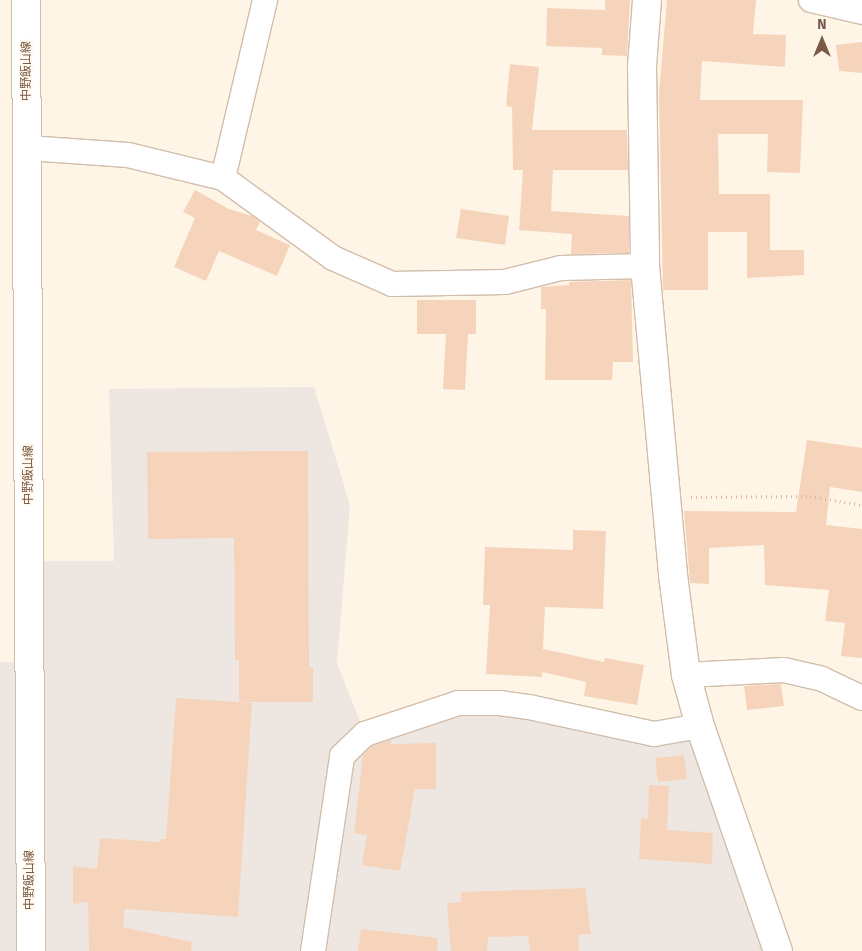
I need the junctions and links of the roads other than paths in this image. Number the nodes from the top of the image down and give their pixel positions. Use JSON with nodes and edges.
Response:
{"nodes":[{"id":1,"x":26,"y":0,"type":"edge"},
{"id":2,"x":265,"y":0,"type":"edge"},
{"id":3,"x":647,"y":0,"type":"edge"},
{"id":4,"x":811,"y":0,"type":"edge"},
{"id":5,"x":862,"y":12,"type":"edge"},
{"id":6,"x":28,"y":148,"type":"junction"},
{"id":7,"x":224,"y":178,"type":"junction"},
{"id":8,"x":645,"y":266,"type":"junction"},
{"id":9,"x":686,"y":675,"type":"junction"},
{"id":10,"x":862,"y":698,"type":"edge"},
{"id":11,"x":700,"y":726,"type":"junction"},
{"id":12,"x":30,"y":951,"type":"edge"},
{"id":13,"x":313,"y":951,"type":"edge"},
{"id":14,"x":778,"y":951,"type":"edge"}],
"edges":[{"from":1,"to":6,"type":"street","name":"中野飯山線"},
{"from":2,"to":7,"type":"street"},
{"from":3,"to":8,"type":"street"},
{"from":4,"to":5,"type":"street"},
{"from":6,"to":7,"type":"street"},
{"from":6,"to":12,"type":"street","name":"中野飯山線"},
{"from":7,"to":8,"type":"street"},
{"from":8,"to":9,"type":"street"},
{"from":9,"to":10,"type":"street"},
{"from":9,"to":11,"type":"street"},
{"from":11,"to":13,"type":"street"},
{"from":11,"to":14,"type":"street"}]}
